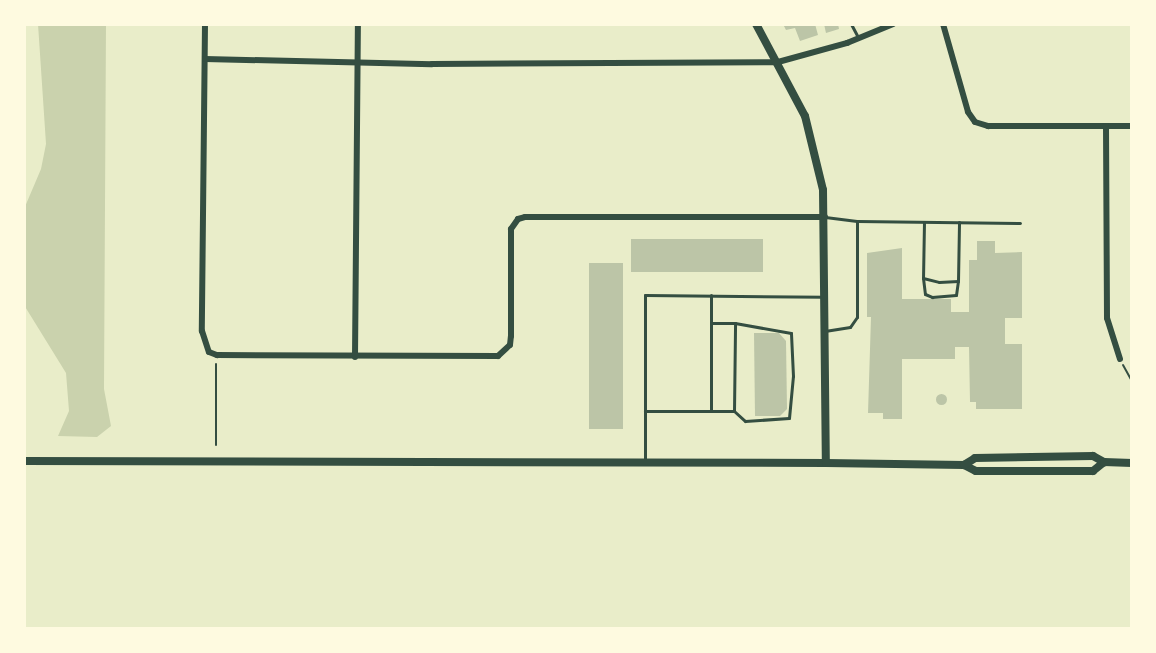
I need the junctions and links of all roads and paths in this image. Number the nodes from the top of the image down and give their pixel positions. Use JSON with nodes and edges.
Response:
{"nodes":[{"id":1,"x":205,"y":24,"type":"edge"},
{"id":2,"x":358,"y":24,"type":"edge"},
{"id":3,"x":756,"y":24,"type":"edge"},
{"id":4,"x":851,"y":24,"type":"edge"},
{"id":5,"x":893,"y":24,"type":"edge"},
{"id":6,"x":943,"y":24,"type":"edge"},
{"id":7,"x":859,"y":39,"type":"junction"},
{"id":8,"x":206,"y":59,"type":"junction"},
{"id":9,"x":358,"y":60,"type":"junction"},
{"id":10,"x":778,"y":62,"type":"junction"},
{"id":11,"x":1106,"y":126,"type":"junction"},
{"id":12,"x":1132,"y":126,"type":"edge"},
{"id":13,"x":825,"y":217,"type":"junction"},
{"id":14,"x":857,"y":221,"type":"junction"},
{"id":15,"x":924,"y":222,"type":"junction"},
{"id":16,"x":959,"y":222,"type":"junction"},
{"id":17,"x":1020,"y":223,"type":"dead end"},
{"id":18,"x":923,"y":278,"type":"junction"},
{"id":19,"x":958,"y":281,"type":"junction"},
{"id":20,"x":711,"y":295,"type":"junction"},
{"id":21,"x":826,"y":297,"type":"junction"},
{"id":22,"x":711,"y":323,"type":"junction"},
{"id":23,"x":735,"y":323,"type":"junction"},
{"id":24,"x":826,"y":331,"type":"junction"},
{"id":25,"x":217,"y":355,"type":"junction"},
{"id":26,"x":354,"y":357,"type":"junction"},
{"id":27,"x":1119,"y":359,"type":"joint"},
{"id":28,"x":1132,"y":381,"type":"edge"},
{"id":29,"x":645,"y":411,"type":"junction"},
{"id":30,"x":711,"y":411,"type":"junction"},
{"id":31,"x":734,"y":411,"type":"junction"},
{"id":32,"x":216,"y":445,"type":"dead end"},
{"id":33,"x":24,"y":461,"type":"edge"},
{"id":34,"x":1104,"y":462,"type":"junction"},
{"id":35,"x":645,"y":463,"type":"junction"},
{"id":36,"x":826,"y":463,"type":"junction"},
{"id":37,"x":1132,"y":463,"type":"edge"},
{"id":38,"x":964,"y":465,"type":"junction"}],
"edges":[{"from":1,"to":8,"type":"street"},
{"from":2,"to":9,"type":"street"},
{"from":3,"to":10,"type":"street"},
{"from":4,"to":7,"type":"lane"},
{"from":5,"to":7,"type":"street"},
{"from":6,"to":11,"type":"street"},
{"from":7,"to":10,"type":"street"},
{"from":8,"to":9,"type":"street"},
{"from":8,"to":25,"type":"street"},
{"from":9,"to":10,"type":"street"},
{"from":9,"to":26,"type":"street"},
{"from":10,"to":13,"type":"street"},
{"from":11,"to":12,"type":"street"},
{"from":11,"to":27,"type":"street"},
{"from":13,"to":14,"type":"lane"},
{"from":13,"to":21,"type":"street"},
{"from":13,"to":26,"type":"street"},
{"from":14,"to":15,"type":"lane"},
{"from":14,"to":24,"type":"lane"},
{"from":15,"to":16,"type":"lane"},
{"from":15,"to":18,"type":"lane"},
{"from":16,"to":17,"type":"lane"},
{"from":16,"to":19,"type":"lane"},
{"from":18,"to":19,"type":"lane"},
{"from":18,"to":19,"type":"lane"},
{"from":20,"to":21,"type":"lane"},
{"from":20,"to":22,"type":"lane"},
{"from":20,"to":29,"type":"lane"},
{"from":21,"to":24,"type":"street"},
{"from":22,"to":23,"type":"lane"},
{"from":22,"to":30,"type":"lane"},
{"from":23,"to":31,"type":"lane"},
{"from":23,"to":31,"type":"lane"},
{"from":24,"to":36,"type":"street"},
{"from":25,"to":26,"type":"street"},
{"from":25,"to":32,"type":"path"},
{"from":27,"to":28,"type":"path"},
{"from":29,"to":30,"type":"lane"},
{"from":29,"to":35,"type":"lane"},
{"from":30,"to":31,"type":"lane"},
{"from":33,"to":35,"type":"main road"},
{"from":34,"to":37,"type":"main road"},
{"from":34,"to":38,"type":"main road"},
{"from":34,"to":38,"type":"main road"},
{"from":35,"to":36,"type":"main road"},
{"from":36,"to":38,"type":"main road"}]}
